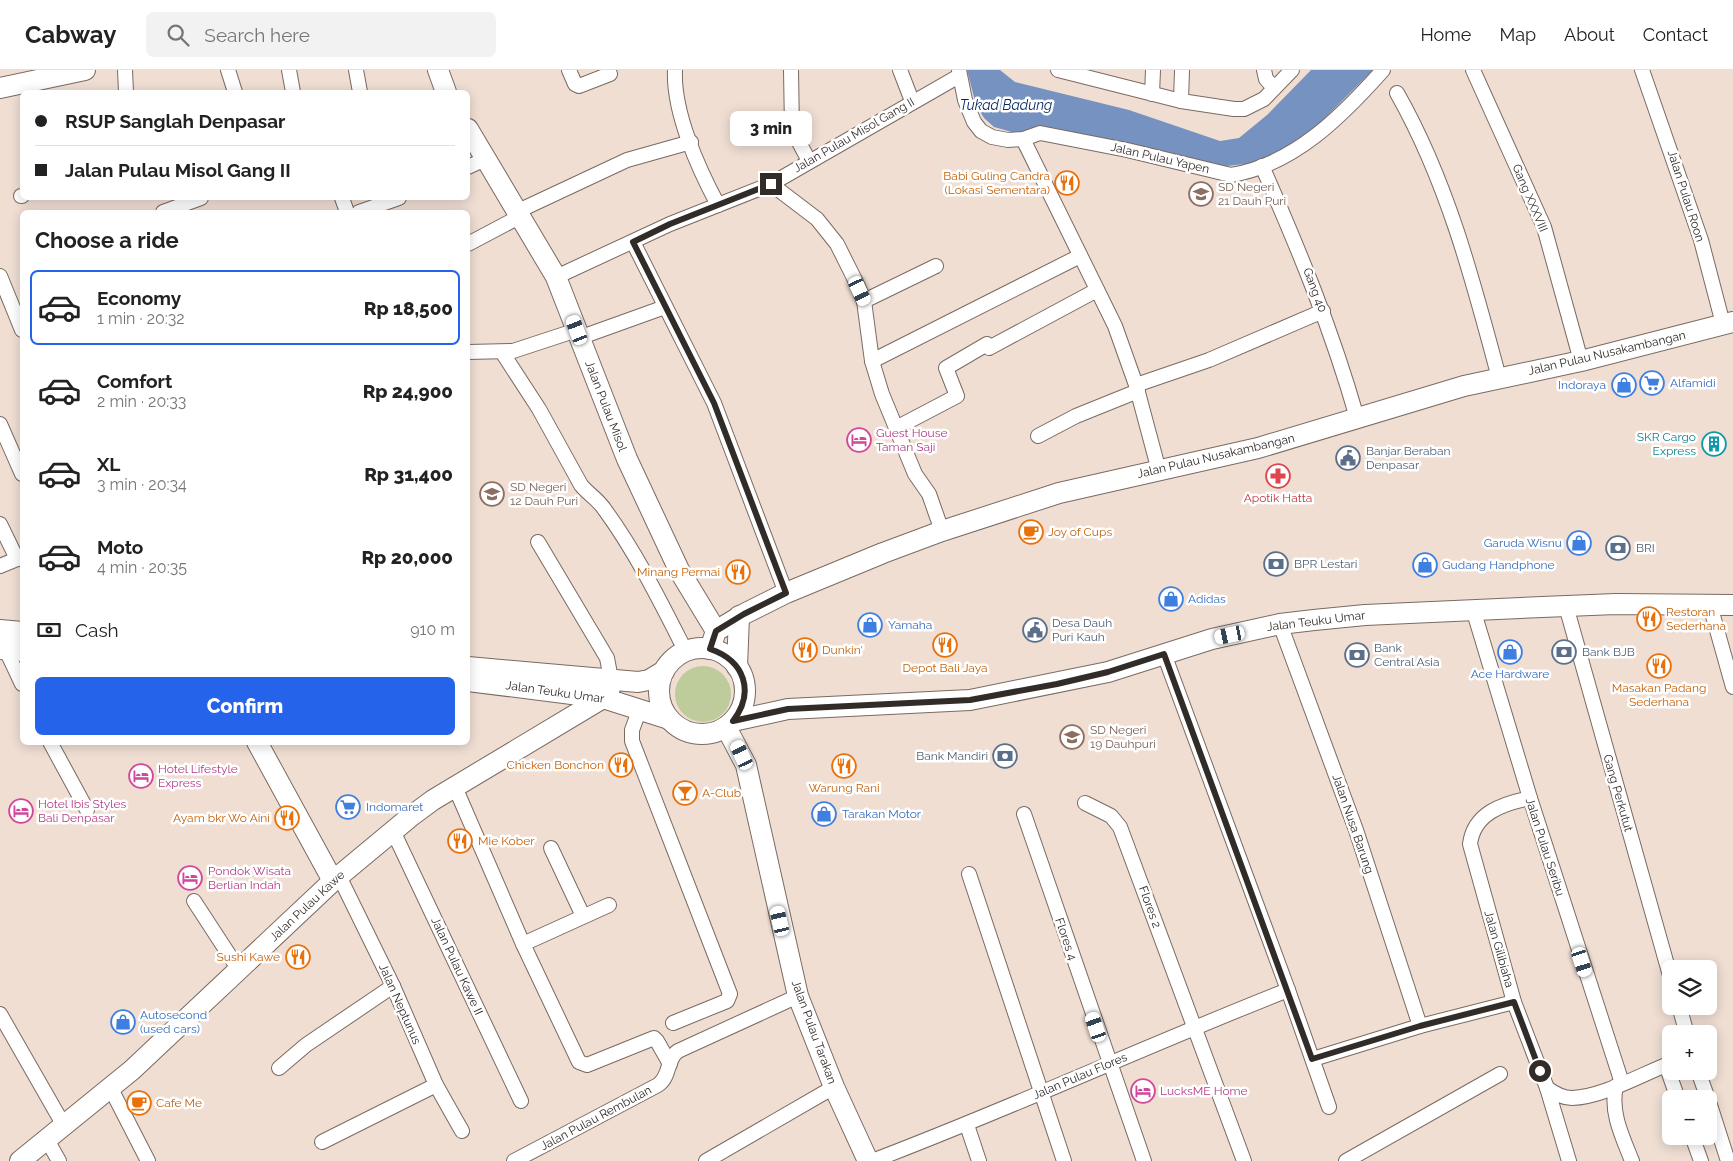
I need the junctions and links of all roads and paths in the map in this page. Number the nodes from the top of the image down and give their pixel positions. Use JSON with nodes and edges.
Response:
{"nodes":[{"id":1,"x":85,"y":70,"type":"edge"},
{"id":2,"x":125,"y":70,"type":"edge"},
{"id":3,"x":228,"y":70,"type":"edge"},
{"id":4,"x":289,"y":70,"type":"edge"},
{"id":5,"x":356,"y":70,"type":"edge"},
{"id":6,"x":438,"y":70,"type":"edge"},
{"id":7,"x":569,"y":70,"type":"edge"},
{"id":8,"x":675,"y":70,"type":"edge"},
{"id":9,"x":791,"y":70,"type":"edge"},
{"id":10,"x":900,"y":70,"type":"edge"},
{"id":11,"x":1058,"y":70,"type":"edge"},
{"id":12,"x":1152,"y":70,"type":"edge"},
{"id":13,"x":1182,"y":70,"type":"edge"},
{"id":14,"x":1264,"y":70,"type":"edge"},
{"id":15,"x":1292,"y":70,"type":"edge"},
{"id":16,"x":1383,"y":70,"type":"edge"},
{"id":17,"x":1473,"y":70,"type":"edge"},
{"id":18,"x":1642,"y":70,"type":"edge"},
{"id":19,"x":959,"y":73,"type":"edge"},
{"id":20,"x":610,"y":74,"type":"dead end"},
{"id":21,"x":29,"y":76,"type":"edge"},
{"id":22,"x":0,"y":88,"type":"edge"},
{"id":23,"x":1274,"y":88,"type":"junction"},
{"id":24,"x":126,"y":90,"type":"edge"},
{"id":25,"x":234,"y":90,"type":"edge"},
{"id":26,"x":293,"y":90,"type":"edge"},
{"id":27,"x":360,"y":90,"type":"edge"},
{"id":28,"x":445,"y":90,"type":"edge"},
{"id":29,"x":1397,"y":93,"type":"dead end"},
{"id":30,"x":1152,"y":94,"type":"junction"},
{"id":31,"x":912,"y":101,"type":"junction"},
{"id":32,"x":1181,"y":101,"type":"junction"},
{"id":33,"x":470,"y":138,"type":"edge"},
{"id":34,"x":1023,"y":139,"type":"junction"},
{"id":35,"x":690,"y":142,"type":"junction"},
{"id":36,"x":809,"y":161,"type":"junction"},
{"id":37,"x":476,"y":163,"type":"edge"},
{"id":38,"x":1262,"y":166,"type":"junction"},
{"id":39,"x":771,"y":184,"type":"junction"},
{"id":40,"x":196,"y":200,"type":"edge"},
{"id":41,"x":393,"y":200,"type":"edge"},
{"id":42,"x":718,"y":205,"type":"junction"},
{"id":43,"x":168,"y":210,"type":"edge"},
{"id":44,"x":365,"y":210,"type":"edge"},
{"id":45,"x":518,"y":214,"type":"junction"},
{"id":46,"x":633,"y":242,"type":"junction"},
{"id":47,"x":470,"y":243,"type":"edge"},
{"id":48,"x":1080,"y":256,"type":"junction"},
{"id":49,"x":936,"y":266,"type":"dead end"},
{"id":50,"x":0,"y":276,"type":"edge"},
{"id":51,"x":556,"y":276,"type":"junction"},
{"id":52,"x":1097,"y":290,"type":"junction"},
{"id":53,"x":864,"y":301,"type":"junction"},
{"id":54,"x":665,"y":307,"type":"junction"},
{"id":55,"x":1323,"y":311,"type":"junction"},
{"id":56,"x":1728,"y":323,"type":"edge"},
{"id":57,"x":20,"y":325,"type":"edge"},
{"id":58,"x":579,"y":335,"type":"junction"},
{"id":59,"x":470,"y":352,"type":"edge"},
{"id":60,"x":502,"y":352,"type":"junction"},
{"id":61,"x":872,"y":361,"type":"junction"},
{"id":62,"x":1581,"y":361,"type":"junction"},
{"id":63,"x":1499,"y":378,"type":"junction"},
{"id":64,"x":1137,"y":388,"type":"junction"},
{"id":65,"x":1357,"y":418,"type":"junction"},
{"id":66,"x":0,"y":424,"type":"edge"},
{"id":67,"x":896,"y":428,"type":"junction"},
{"id":68,"x":1038,"y":436,"type":"dead end"},
{"id":69,"x":20,"y":469,"type":"edge"},
{"id":70,"x":1159,"y":470,"type":"junction"},
{"id":71,"x":0,"y":524,"type":"edge"},
{"id":72,"x":942,"y":530,"type":"junction"},
{"id":73,"x":538,"y":542,"type":"dead end"},
{"id":74,"x":20,"y":558,"type":"edge"},
{"id":75,"x":0,"y":566,"type":"edge"},
{"id":76,"x":786,"y":593,"type":"junction"},
{"id":77,"x":1733,"y":604,"type":"edge"},
{"id":78,"x":1710,"y":605,"type":"junction"},
{"id":79,"x":1566,"y":606,"type":"junction"},
{"id":80,"x":1473,"y":609,"type":"junction"},
{"id":81,"x":739,"y":616,"type":"junction"},
{"id":82,"x":1280,"y":624,"type":"junction"},
{"id":83,"x":0,"y":630,"type":"edge"},
{"id":84,"x":20,"y":632,"type":"edge"},
{"id":85,"x":713,"y":640,"type":"junction"},
{"id":86,"x":9,"y":650,"type":"edge"},
{"id":87,"x":686,"y":652,"type":"junction"},
{"id":88,"x":1164,"y":654,"type":"junction"},
{"id":89,"x":470,"y":667,"type":"edge"},
{"id":90,"x":737,"y":667,"type":"junction"},
{"id":91,"x":664,"y":671,"type":"junction"},
{"id":92,"x":20,"y":679,"type":"edge"},
{"id":93,"x":611,"y":679,"type":"junction"},
{"id":94,"x":470,"y":681,"type":"edge"},
{"id":95,"x":1733,"y":687,"type":"edge"},
{"id":96,"x":745,"y":691,"type":"junction"},
{"id":97,"x":603,"y":698,"type":"junction"},
{"id":98,"x":788,"y":709,"type":"junction"},
{"id":99,"x":640,"y":711,"type":"junction"},
{"id":100,"x":669,"y":719,"type":"junction"},
{"id":101,"x":729,"y":724,"type":"junction"},
{"id":102,"x":52,"y":745,"type":"edge"},
{"id":103,"x":259,"y":745,"type":"edge"},
{"id":104,"x":455,"y":787,"type":"junction"},
{"id":105,"x":1530,"y":798,"type":"junction"},
{"id":106,"x":1085,"y":803,"type":"dead end"},
{"id":107,"x":87,"y":810,"type":"dead end"},
{"id":108,"x":1024,"y":814,"type":"dead end"},
{"id":109,"x":393,"y":831,"type":"junction"},
{"id":110,"x":552,"y":848,"type":"dead end"},
{"id":111,"x":969,"y":874,"type":"dead end"},
{"id":112,"x":336,"y":878,"type":"junction"},
{"id":113,"x":194,"y":901,"type":"dead end"},
{"id":114,"x":609,"y":904,"type":"dead end"},
{"id":115,"x":583,"y":916,"type":"junction"},
{"id":116,"x":523,"y":944,"type":"junction"},
{"id":117,"x":1666,"y":960,"type":"edge"},
{"id":118,"x":239,"y":970,"type":"junction"},
{"id":119,"x":393,"y":986,"type":"junction"},
{"id":120,"x":1288,"y":990,"type":"junction"},
{"id":121,"x":798,"y":996,"type":"junction"},
{"id":122,"x":1514,"y":1002,"type":"junction"},
{"id":123,"x":0,"y":1014,"type":"edge"},
{"id":124,"x":673,"y":1023,"type":"dead end"},
{"id":125,"x":1420,"y":1026,"type":"junction"},
{"id":126,"x":1195,"y":1027,"type":"junction"},
{"id":127,"x":1312,"y":1059,"type":"junction"},
{"id":128,"x":670,"y":1064,"type":"junction"},
{"id":129,"x":1109,"y":1064,"type":"junction"},
{"id":130,"x":1662,"y":1066,"type":"edge"},
{"id":131,"x":279,"y":1068,"type":"dead end"},
{"id":132,"x":1500,"y":1074,"type":"dead end"},
{"id":133,"x":1619,"y":1084,"type":"junction"},
{"id":134,"x":436,"y":1085,"type":"junction"},
{"id":135,"x":110,"y":1087,"type":"junction"},
{"id":136,"x":834,"y":1087,"type":"junction"},
{"id":137,"x":1547,"y":1088,"type":"junction"},
{"id":138,"x":1041,"y":1092,"type":"junction"},
{"id":139,"x":521,"y":1101,"type":"dead end"},
{"id":140,"x":1329,"y":1107,"type":"dead end"},
{"id":141,"x":63,"y":1124,"type":"junction"},
{"id":142,"x":967,"y":1125,"type":"junction"},
{"id":143,"x":1717,"y":1127,"type":"edge"},
{"id":144,"x":462,"y":1131,"type":"dead end"},
{"id":145,"x":46,"y":1138,"type":"junction"},
{"id":146,"x":322,"y":1142,"type":"dead end"},
{"id":147,"x":1695,"y":1145,"type":"edge"},
{"id":148,"x":20,"y":1161,"type":"edge"},
{"id":149,"x":59,"y":1161,"type":"edge"},
{"id":150,"x":148,"y":1161,"type":"edge"},
{"id":151,"x":514,"y":1161,"type":"edge"},
{"id":152,"x":706,"y":1161,"type":"edge"},
{"id":153,"x":868,"y":1161,"type":"edge"},
{"id":154,"x":872,"y":1161,"type":"edge"},
{"id":155,"x":979,"y":1161,"type":"edge"},
{"id":156,"x":1064,"y":1161,"type":"edge"},
{"id":157,"x":1144,"y":1161,"type":"edge"},
{"id":158,"x":1244,"y":1161,"type":"edge"},
{"id":159,"x":1346,"y":1161,"type":"edge"},
{"id":160,"x":1570,"y":1161,"type":"edge"},
{"id":161,"x":1632,"y":1161,"type":"edge"},
{"id":162,"x":1701,"y":1161,"type":"edge"},
{"id":163,"x":1728,"y":1161,"type":"edge"}],
"edges":[{"from":1,"to":21,"type":"street"},
{"from":2,"to":24,"type":"street"},
{"from":3,"to":25,"type":"street"},
{"from":4,"to":26,"type":"street"},
{"from":5,"to":27,"type":"street"},
{"from":6,"to":28,"type":"street"},
{"from":7,"to":20,"type":"street"},
{"from":8,"to":35,"type":"street"},
{"from":9,"to":36,"type":"street"},
{"from":10,"to":31,"type":"street"},
{"from":11,"to":30,"type":"street"},
{"from":12,"to":30,"type":"street"},
{"from":13,"to":32,"type":"street"},
{"from":14,"to":23,"type":"street"},
{"from":15,"to":23,"type":"street"},
{"from":16,"to":38,"type":"street","name":"Jalan Pulau Yapen"},
{"from":17,"to":62,"type":"street","name":"Gang XXXVIII"},
{"from":18,"to":56,"type":"street","name":"Jalan Pulau Roon"},
{"from":19,"to":31,"type":"street","name":"Jalan Pulau Misol Gang II"},
{"from":19,"to":34,"type":"street","name":"Jalan Pulau Yapen"},
{"from":21,"to":22,"type":"street"},
{"from":23,"to":32,"type":"street"},
{"from":29,"to":63,"type":"street"},
{"from":30,"to":32,"type":"street"},
{"from":31,"to":36,"type":"street","name":"Jalan Pulau Misol Gang II"},
{"from":33,"to":37,"type":"street","name":"Jalan Pulau Misol"},
{"from":34,"to":38,"type":"street","name":"Jalan Pulau Yapen"},
{"from":34,"to":48,"type":"street"},
{"from":35,"to":42,"type":"street"},
{"from":35,"to":45,"type":"street"},
{"from":36,"to":39,"type":"street","name":"Jalan Pulau Misol Gang II"},
{"from":37,"to":45,"type":"street","name":"Jalan Pulau Misol"},
{"from":38,"to":55,"type":"street","name":"Gang 40"},
{"from":39,"to":42,"type":"street","name":"Jalan Pulau Misol Gang II"},
{"from":39,"to":53,"type":"street"},
{"from":40,"to":43,"type":"street"},
{"from":41,"to":44,"type":"street"},
{"from":42,"to":46,"type":"street","name":"Jalan Pulau Misol Gang II"},
{"from":45,"to":47,"type":"street"},
{"from":45,"to":51,"type":"street","name":"Jalan Pulau Misol"},
{"from":46,"to":51,"type":"street","name":"Jalan Pulau Misol Gang II"},
{"from":46,"to":54,"type":"street"},
{"from":48,"to":52,"type":"street"},
{"from":48,"to":61,"type":"street"},
{"from":49,"to":53,"type":"street"},
{"from":50,"to":57,"type":"street"},
{"from":51,"to":58,"type":"street","name":"Jalan Pulau Misol"},
{"from":52,"to":64,"type":"street"},
{"from":52,"to":67,"type":"street"},
{"from":53,"to":61,"type":"street"},
{"from":54,"to":58,"type":"street"},
{"from":54,"to":76,"type":"street"},
{"from":55,"to":64,"type":"street"},
{"from":55,"to":65,"type":"street","name":"Gang 40"},
{"from":56,"to":62,"type":"street","name":"Jalan Pulau Nusakambangan"},
{"from":58,"to":60,"type":"street"},
{"from":58,"to":85,"type":"street","name":"Jalan Pulau Misol"},
{"from":59,"to":60,"type":"street"},
{"from":60,"to":87,"type":"street"},
{"from":61,"to":67,"type":"street"},
{"from":62,"to":63,"type":"street","name":"Jalan Pulau Nusakambangan"},
{"from":63,"to":65,"type":"street","name":"Jalan Pulau Nusakambangan"},
{"from":64,"to":68,"type":"street"},
{"from":64,"to":70,"type":"street"},
{"from":65,"to":70,"type":"street","name":"Jalan Pulau Nusakambangan"},
{"from":66,"to":69,"type":"street"},
{"from":67,"to":72,"type":"street"},
{"from":70,"to":72,"type":"street","name":"Jalan Pulau Nusakambangan"},
{"from":71,"to":74,"type":"street"},
{"from":72,"to":76,"type":"street","name":"Jalan Pulau Nusakambangan"},
{"from":73,"to":93,"type":"street"},
{"from":74,"to":75,"type":"street"},
{"from":76,"to":81,"type":"street","name":"Jalan Pulau Nusakambangan"},
{"from":77,"to":78,"type":"street","name":"Jalan Teuku Umar"},
{"from":78,"to":79,"type":"street","name":"Jalan Teuku Umar"},
{"from":78,"to":95,"type":"street"},
{"from":79,"to":80,"type":"street","name":"Jalan Teuku Umar"},
{"from":79,"to":117,"type":"street","name":"Gang Perkutut"},
{"from":80,"to":82,"type":"street","name":"Jalan Teuku Umar"},
{"from":80,"to":105,"type":"street","name":"Jalan Pulau Seribu"},
{"from":81,"to":85,"type":"street","name":"Jalan Pulau Nusakambangan"},
{"from":81,"to":90,"type":"street"},
{"from":82,"to":88,"type":"street","name":"Jalan Teuku Umar"},
{"from":82,"to":125,"type":"street","name":"Jalan Nusa Barung"},
{"from":83,"to":84,"type":"street"},
{"from":85,"to":87,"type":"street"},
{"from":85,"to":90,"type":"street"},
{"from":86,"to":92,"type":"street"},
{"from":87,"to":91,"type":"street"},
{"from":88,"to":98,"type":"street","name":"Jalan Teuku Umar"},
{"from":88,"to":120,"type":"street"},
{"from":89,"to":93,"type":"street","name":"Jalan Teuku Umar"},
{"from":90,"to":96,"type":"street"},
{"from":91,"to":93,"type":"street","name":"Jalan Teuku Umar"},
{"from":91,"to":100,"type":"street"},
{"from":93,"to":97,"type":"street"},
{"from":94,"to":97,"type":"street","name":"Jalan Teuku Umar"},
{"from":96,"to":98,"type":"street","name":"Jalan Teuku Umar"},
{"from":96,"to":101,"type":"street"},
{"from":97,"to":99,"type":"street","name":"Jalan Teuku Umar"},
{"from":97,"to":104,"type":"street","name":"Jalan Pulau Kawe"},
{"from":98,"to":101,"type":"street","name":"Jalan Teuku Umar"},
{"from":99,"to":100,"type":"street","name":"Jalan Teuku Umar"},
{"from":99,"to":124,"type":"street"},
{"from":100,"to":101,"type":"street"},
{"from":101,"to":121,"type":"street","name":"Jalan Pulau Tarakan"},
{"from":102,"to":107,"type":"street"},
{"from":103,"to":112,"type":"street"},
{"from":104,"to":109,"type":"street","name":"Jalan Pulau Kawe"},
{"from":104,"to":116,"type":"street"},
{"from":105,"to":122,"type":"street","name":"Jalan Gilibiaha"},
{"from":105,"to":133,"type":"street","name":"Jalan Pulau Seribu"},
{"from":106,"to":126,"type":"street","name":"Flores 2"},
{"from":108,"to":129,"type":"street","name":"Flores 4"},
{"from":109,"to":112,"type":"street","name":"Jalan Pulau Kawe"},
{"from":109,"to":139,"type":"street","name":"Jalan Pulau Kawe II"},
{"from":110,"to":115,"type":"street"},
{"from":111,"to":138,"type":"street"},
{"from":112,"to":118,"type":"street","name":"Jalan Pulau Kawe"},
{"from":112,"to":119,"type":"street","name":"Jalan Neptunus"},
{"from":113,"to":118,"type":"street"},
{"from":114,"to":115,"type":"street"},
{"from":115,"to":116,"type":"street"},
{"from":116,"to":128,"type":"street"},
{"from":118,"to":135,"type":"street","name":"Jalan Pulau Kawe"},
{"from":119,"to":131,"type":"street"},
{"from":119,"to":134,"type":"street","name":"Jalan Neptunus"},
{"from":120,"to":126,"type":"street","name":"Jalan Pulau Flores"},
{"from":120,"to":127,"type":"street"},
{"from":121,"to":128,"type":"street","name":"Jalan Pulau Rembulan"},
{"from":121,"to":136,"type":"street","name":"Jalan Pulau Tarakan"},
{"from":122,"to":125,"type":"street"},
{"from":122,"to":137,"type":"street","name":"Jalan Gilibiaha"},
{"from":123,"to":141,"type":"street"},
{"from":125,"to":127,"type":"street"},
{"from":126,"to":129,"type":"street","name":"Jalan Pulau Flores"},
{"from":126,"to":158,"type":"street","name":"Flores 2"},
{"from":127,"to":140,"type":"street"},
{"from":128,"to":151,"type":"street","name":"Jalan Pulau Rembulan"},
{"from":129,"to":138,"type":"street","name":"Jalan Pulau Flores"},
{"from":129,"to":157,"type":"street","name":"Flores 4"},
{"from":130,"to":133,"type":"street"},
{"from":132,"to":159,"type":"street"},
{"from":133,"to":137,"type":"street"},
{"from":133,"to":161,"type":"street","name":"Jalan Pulau Seribu"},
{"from":134,"to":144,"type":"street","name":"Jalan Neptunus"},
{"from":134,"to":146,"type":"street"},
{"from":135,"to":141,"type":"street","name":"Jalan Pulau Kawe"},
{"from":135,"to":150,"type":"street"},
{"from":136,"to":152,"type":"street"},
{"from":136,"to":153,"type":"street","name":"Jalan Pulau Tarakan"},
{"from":137,"to":160,"type":"street","name":"Jalan Gilibiaha"},
{"from":138,"to":142,"type":"street","name":"Jalan Pulau Flores"},
{"from":138,"to":156,"type":"street"},
{"from":141,"to":145,"type":"street","name":"Jalan Pulau Kawe"},
{"from":142,"to":154,"type":"street","name":"Jalan Pulau Flores"},
{"from":142,"to":155,"type":"street"},
{"from":143,"to":163,"type":"street"},
{"from":145,"to":148,"type":"street","name":"Jalan Pulau Kawe"},
{"from":145,"to":149,"type":"street"},
{"from":147,"to":162,"type":"street"}]}
